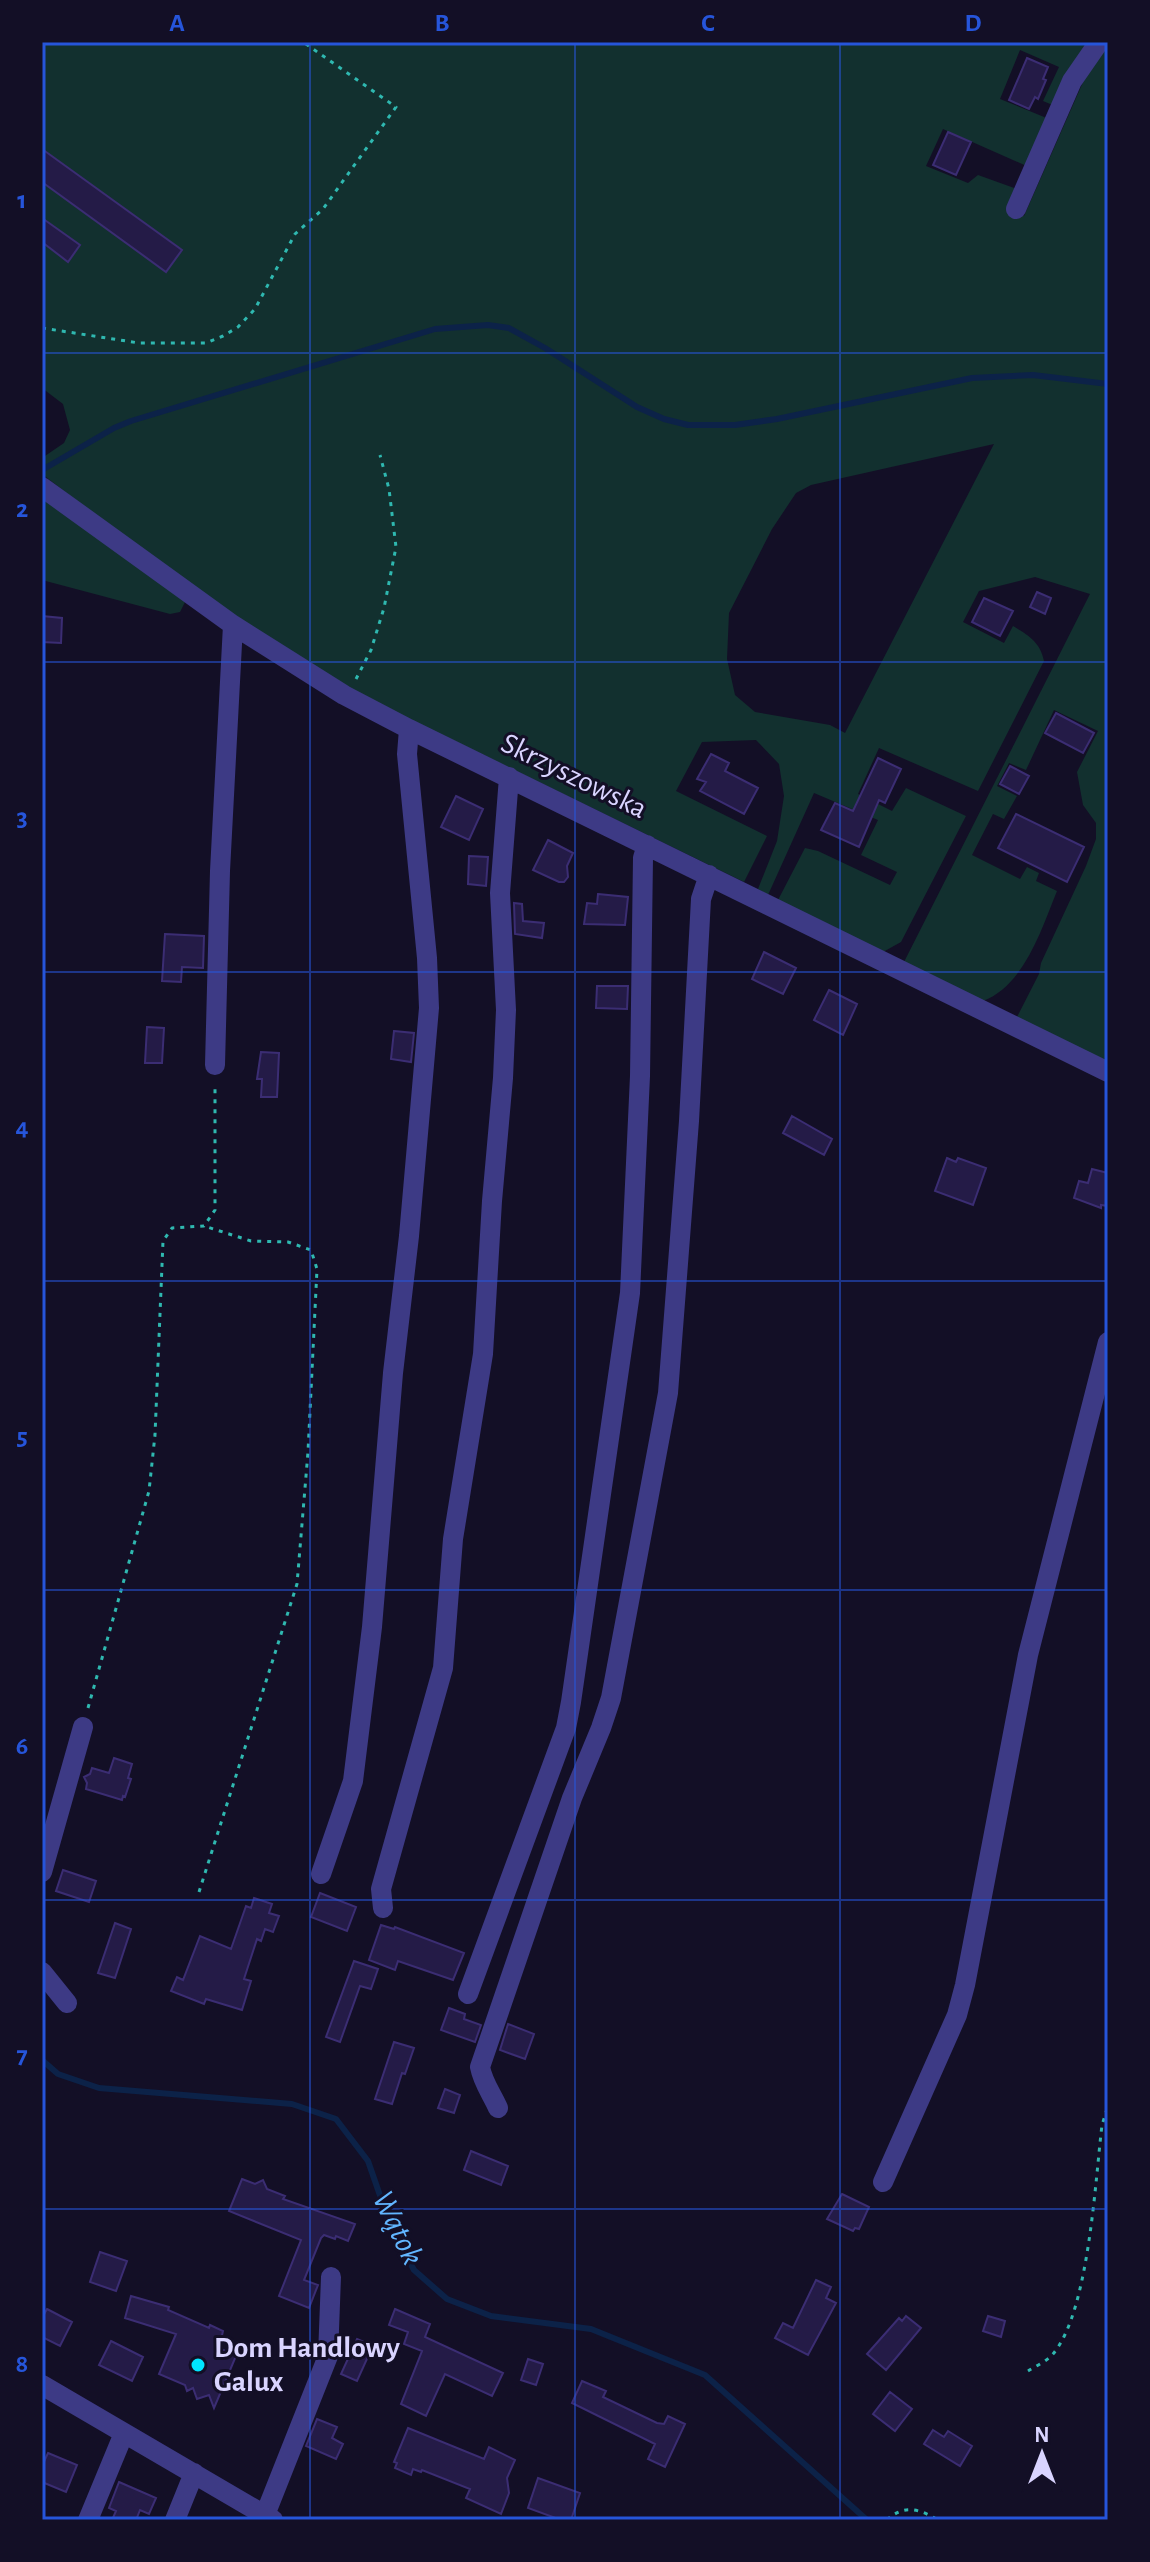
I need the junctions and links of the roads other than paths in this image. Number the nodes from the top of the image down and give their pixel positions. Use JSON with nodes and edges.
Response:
{"nodes":[{"id":1,"x":1099,"y":42,"type":"edge"},
{"id":2,"x":1016,"y":209,"type":"dead end"},
{"id":3,"x":42,"y":487,"type":"edge"},
{"id":4,"x":233,"y":625,"type":"junction"},
{"id":5,"x":409,"y":729,"type":"junction"},
{"id":6,"x":509,"y":777,"type":"junction"},
{"id":7,"x":647,"y":845,"type":"junction"},
{"id":8,"x":709,"y":875,"type":"junction"},
{"id":9,"x":215,"y":1065,"type":"road end"},
{"id":10,"x":1108,"y":1072,"type":"edge"},
{"id":11,"x":1108,"y":1342,"type":"edge"},
{"id":12,"x":83,"y":1727,"type":"road end"},
{"id":13,"x":42,"y":1872,"type":"edge"},
{"id":14,"x":321,"y":1874,"type":"dead end"},
{"id":15,"x":383,"y":1908,"type":"dead end"},
{"id":16,"x":42,"y":1972,"type":"edge"},
{"id":17,"x":468,"y":1994,"type":"dead end"},
{"id":18,"x":67,"y":2003,"type":"dead end"},
{"id":19,"x":498,"y":2108,"type":"dead end"},
{"id":20,"x":883,"y":2182,"type":"dead end"},
{"id":21,"x":331,"y":2277,"type":"dead end"},
{"id":22,"x":42,"y":2385,"type":"edge"},
{"id":23,"x":124,"y":2433,"type":"junction"},
{"id":24,"x":194,"y":2473,"type":"junction"},
{"id":25,"x":267,"y":2518,"type":"edge"},
{"id":26,"x":88,"y":2520,"type":"edge"},
{"id":27,"x":175,"y":2520,"type":"edge"}],
"edges":[{"from":1,"to":2,"type":"street"},
{"from":3,"to":4,"type":"street","name":"Skrzyszowska"},
{"from":4,"to":5,"type":"street","name":"Skrzyszowska"},
{"from":4,"to":9,"type":"street"},
{"from":5,"to":6,"type":"street","name":"Skrzyszowska"},
{"from":5,"to":14,"type":"street"},
{"from":6,"to":7,"type":"street","name":"Skrzyszowska"},
{"from":6,"to":15,"type":"street"},
{"from":7,"to":8,"type":"street","name":"Skrzyszowska"},
{"from":7,"to":17,"type":"street"},
{"from":8,"to":10,"type":"street","name":"Skrzyszowska"},
{"from":8,"to":19,"type":"street"},
{"from":11,"to":20,"type":"street"},
{"from":12,"to":13,"type":"street"},
{"from":16,"to":18,"type":"street"},
{"from":21,"to":25,"type":"street"},
{"from":22,"to":23,"type":"street"},
{"from":23,"to":24,"type":"street"},
{"from":23,"to":26,"type":"street"},
{"from":24,"to":25,"type":"street"},
{"from":24,"to":27,"type":"street"}]}
